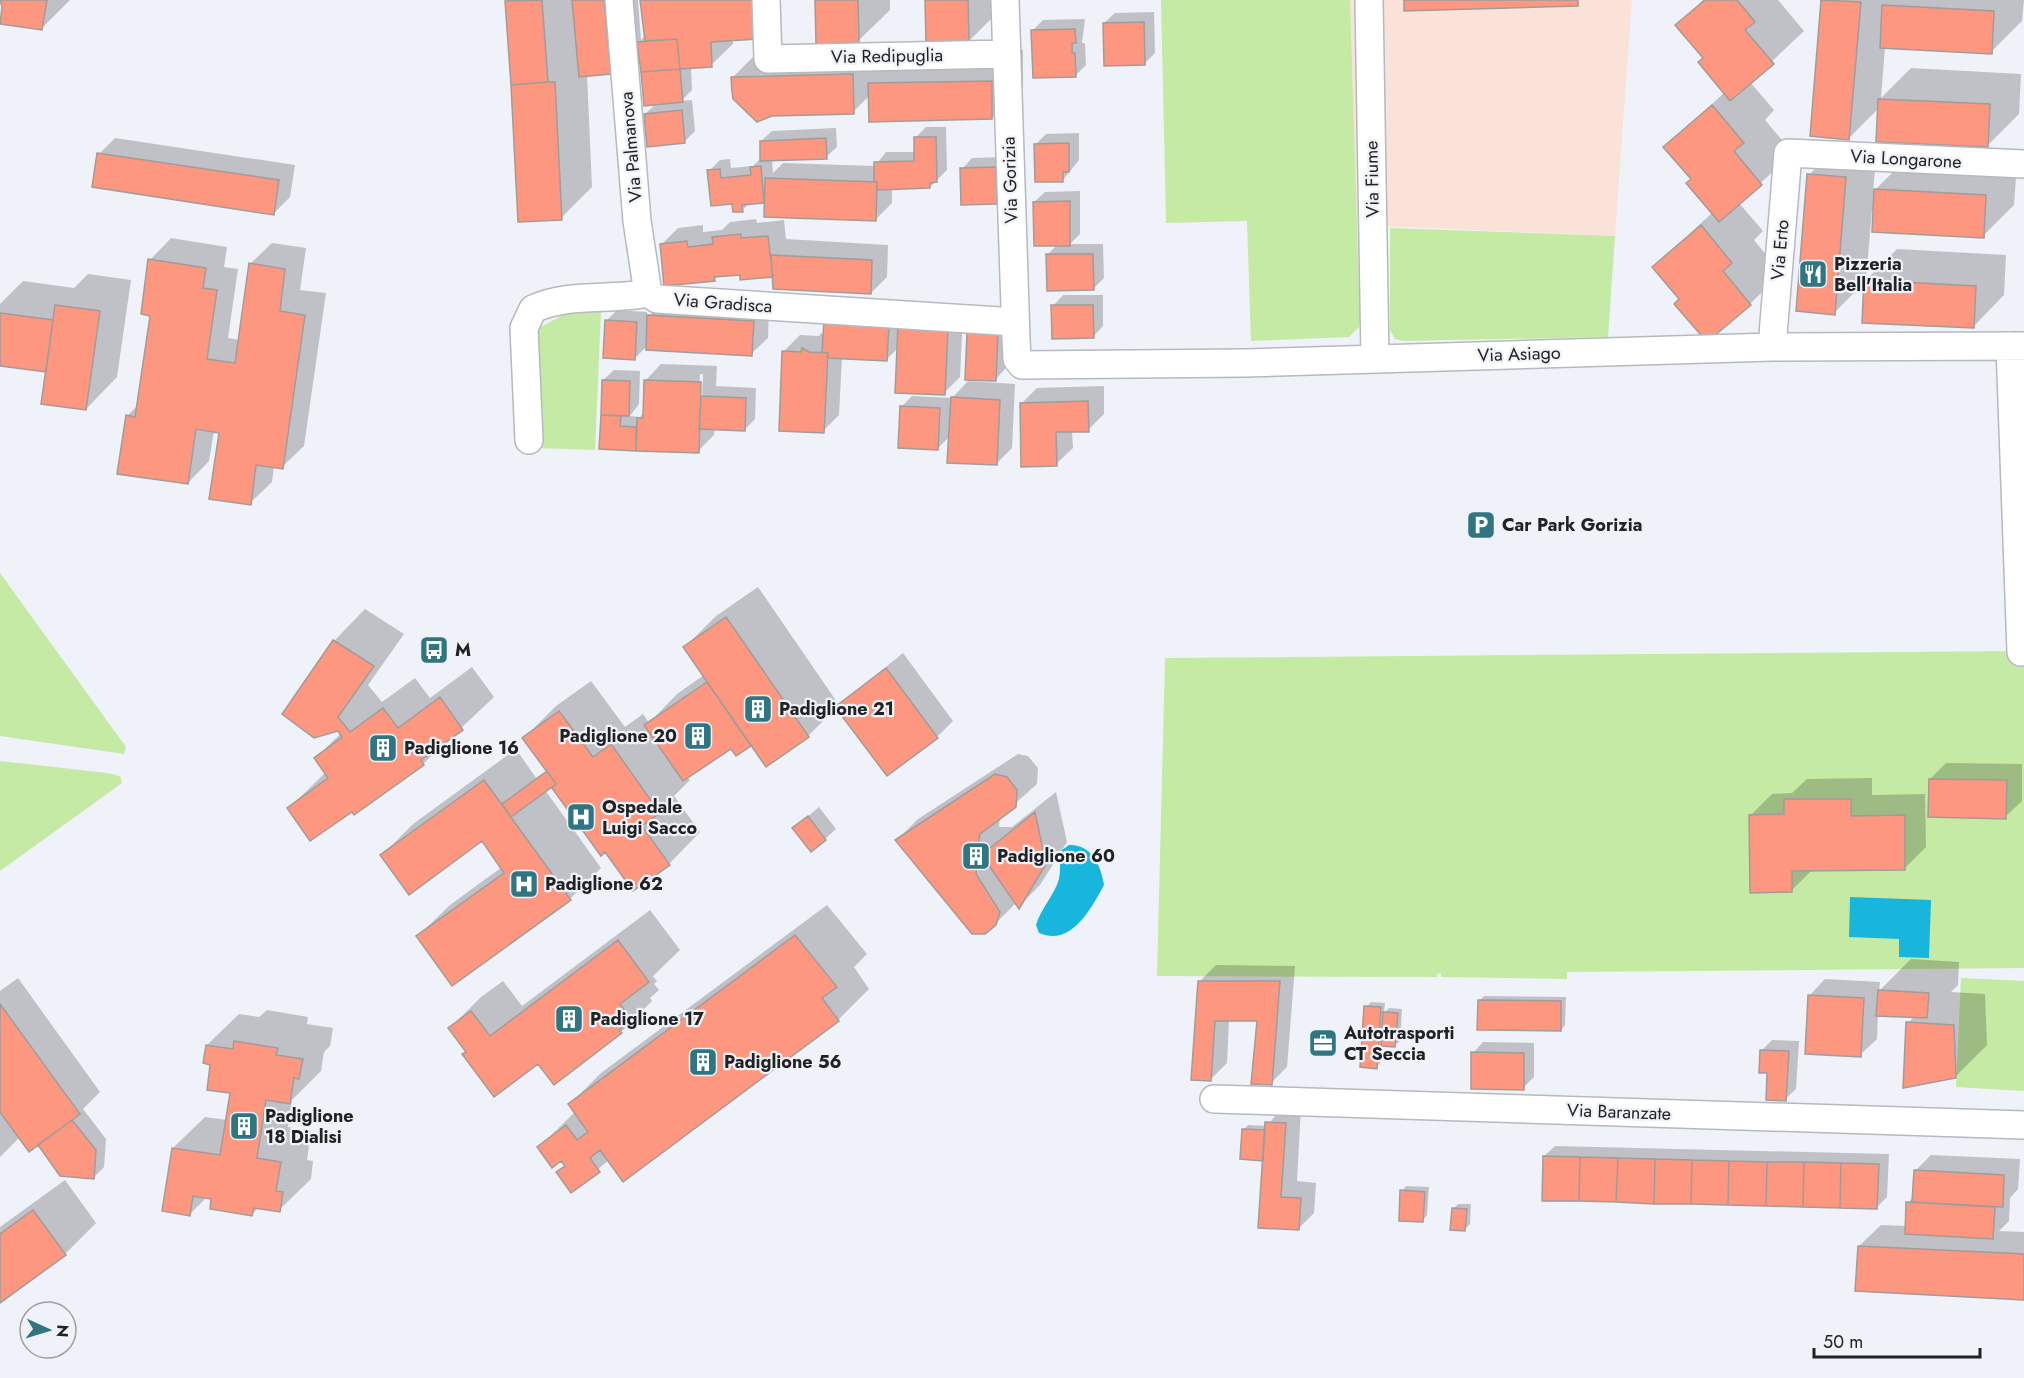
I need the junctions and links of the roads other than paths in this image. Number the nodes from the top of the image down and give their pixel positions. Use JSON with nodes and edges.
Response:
{"nodes":[{"id":1,"x":619,"y":0,"type":"edge"},
{"id":2,"x":766,"y":0,"type":"edge"},
{"id":3,"x":1005,"y":0,"type":"edge"},
{"id":4,"x":1369,"y":0,"type":"edge"},
{"id":5,"x":1006,"y":54,"type":"junction"},
{"id":6,"x":1788,"y":153,"type":"joint"},
{"id":7,"x":2024,"y":164,"type":"edge"},
{"id":8,"x":648,"y":293,"type":"junction"},
{"id":9,"x":1015,"y":322,"type":"junction"},
{"id":10,"x":2017,"y":346,"type":"edge"},
{"id":11,"x":1772,"y":347,"type":"junction"},
{"id":12,"x":1375,"y":358,"type":"junction"},
{"id":13,"x":1017,"y":359,"type":"joint"},
{"id":14,"x":529,"y":440,"type":"dead end"},
{"id":15,"x":2021,"y":651,"type":"dead end"},
{"id":16,"x":1214,"y":1099,"type":"dead end"},
{"id":17,"x":2024,"y":1125,"type":"edge"}],
"edges":[{"from":1,"to":8,"type":"street","name":"Via Palmanova"},
{"from":2,"to":5,"type":"street","name":"Via Redipuglia"},
{"from":3,"to":5,"type":"street","name":"Via Gorizia"},
{"from":4,"to":12,"type":"street","name":"Via Fiume"},
{"from":5,"to":9,"type":"street","name":"Via Gorizia"},
{"from":6,"to":7,"type":"street","name":"Via Longarone"},
{"from":6,"to":11,"type":"street","name":"Via Erto"},
{"from":8,"to":9,"type":"street","name":"Via Gradisca"},
{"from":8,"to":14,"type":"street","name":"Via Gradisca"},
{"from":9,"to":13,"type":"street","name":"Via Gorizia"},
{"from":10,"to":11,"type":"street","name":"Via Asiago"},
{"from":10,"to":15,"type":"street"},
{"from":11,"to":12,"type":"street","name":"Via Asiago"},
{"from":12,"to":13,"type":"street","name":"Via Asiago"},
{"from":16,"to":17,"type":"street","name":"Via Baranzate"}]}
